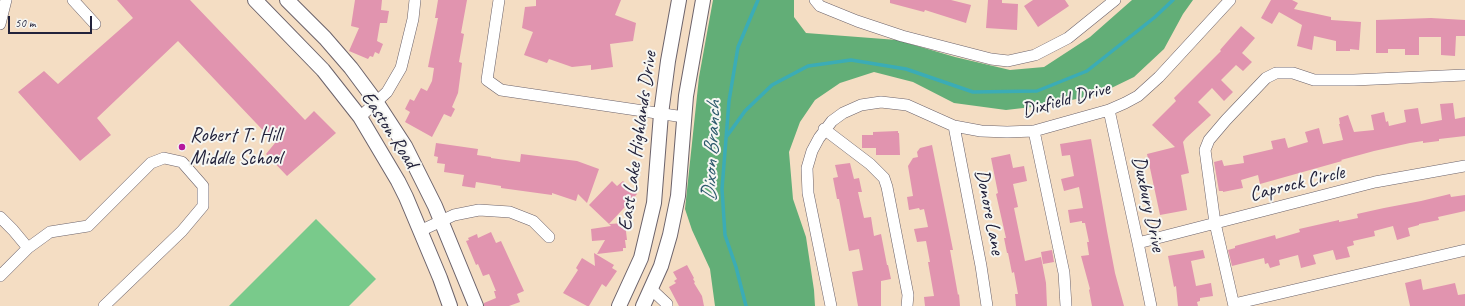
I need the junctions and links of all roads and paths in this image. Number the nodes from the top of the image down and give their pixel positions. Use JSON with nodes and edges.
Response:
{"nodes":[{"id":1,"x":6,"y":0,"type":"edge"},
{"id":2,"x":73,"y":0,"type":"edge"},
{"id":3,"x":255,"y":0,"type":"edge"},
{"id":4,"x":287,"y":0,"type":"edge"},
{"id":5,"x":415,"y":0,"type":"edge"},
{"id":6,"x":499,"y":0,"type":"edge"},
{"id":7,"x":679,"y":0,"type":"edge"},
{"id":8,"x":703,"y":0,"type":"edge"},
{"id":9,"x":1115,"y":0,"type":"edge"},
{"id":10,"x":1230,"y":0,"type":"edge"},
{"id":11,"x":815,"y":1,"type":"edge"},
{"id":12,"x":0,"y":24,"type":"edge"},
{"id":13,"x":95,"y":24,"type":"dead end"},
{"id":14,"x":1465,"y":75,"type":"edge"},
{"id":15,"x":376,"y":103,"type":"junction"},
{"id":16,"x":1109,"y":110,"type":"junction"},
{"id":17,"x":661,"y":114,"type":"junction"},
{"id":18,"x":360,"y":117,"type":"junction"},
{"id":19,"x":684,"y":117,"type":"junction"},
{"id":20,"x":954,"y":126,"type":"junction"},
{"id":21,"x":824,"y":129,"type":"junction"},
{"id":22,"x":1034,"y":131,"type":"junction"},
{"id":23,"x":1465,"y":166,"type":"edge"},
{"id":24,"x":0,"y":217,"type":"edge"},
{"id":25,"x":441,"y":220,"type":"junction"},
{"id":26,"x":1215,"y":223,"type":"junction"},
{"id":27,"x":420,"y":231,"type":"junction"},
{"id":28,"x":549,"y":236,"type":"dead end"},
{"id":29,"x":1138,"y":243,"type":"junction"},
{"id":30,"x":28,"y":248,"type":"junction"},
{"id":31,"x":1465,"y":250,"type":"edge"},
{"id":32,"x":0,"y":276,"type":"edge"},
{"id":33,"x":651,"y":289,"type":"junction"},
{"id":34,"x":1234,"y":305,"type":"edge"},
{"id":35,"x":104,"y":306,"type":"edge"},
{"id":36,"x":450,"y":306,"type":"edge"},
{"id":37,"x":476,"y":306,"type":"edge"},
{"id":38,"x":618,"y":306,"type":"edge"},
{"id":39,"x":643,"y":306,"type":"edge"},
{"id":40,"x":667,"y":306,"type":"edge"},
{"id":41,"x":831,"y":306,"type":"edge"},
{"id":42,"x":907,"y":306,"type":"edge"},
{"id":43,"x":987,"y":306,"type":"edge"},
{"id":44,"x":1066,"y":306,"type":"edge"},
{"id":45,"x":1151,"y":306,"type":"edge"}],
"edges":[{"from":1,"to":12,"type":"street"},
{"from":2,"to":13,"type":"street"},
{"from":3,"to":18,"type":"main road","name":"Easton Road"},
{"from":4,"to":15,"type":"main road","name":"Easton Road"},
{"from":5,"to":15,"type":"street"},
{"from":6,"to":17,"type":"street"},
{"from":7,"to":17,"type":"main road","name":"East Lake Highlands Drive"},
{"from":8,"to":19,"type":"main road","name":"East Lake Highlands Drive"},
{"from":9,"to":11,"type":"street"},
{"from":10,"to":16,"type":"street","name":"Dixfield Drive"},
{"from":14,"to":26,"type":"street"},
{"from":15,"to":18,"type":"street"},
{"from":15,"to":25,"type":"main road","name":"Easton Road"},
{"from":16,"to":22,"type":"street","name":"Dixfield Drive"},
{"from":16,"to":29,"type":"street","name":"Duxbury Drive"},
{"from":17,"to":19,"type":"street"},
{"from":17,"to":38,"type":"main road","name":"East Lake Highlands Drive"},
{"from":18,"to":27,"type":"main road","name":"Easton Road"},
{"from":19,"to":33,"type":"main road","name":"East Lake Highlands Drive"},
{"from":20,"to":21,"type":"street","name":"Dixfield Drive"},
{"from":20,"to":22,"type":"street","name":"Dixfield Drive"},
{"from":20,"to":43,"type":"street","name":"Donore Lane"},
{"from":21,"to":41,"type":"street","name":"Dixfield Drive"},
{"from":21,"to":42,"type":"street"},
{"from":22,"to":44,"type":"street"},
{"from":23,"to":26,"type":"street","name":"Caprock Circle"},
{"from":24,"to":30,"type":"street"},
{"from":25,"to":27,"type":"street"},
{"from":25,"to":28,"type":"street"},
{"from":25,"to":37,"type":"main road","name":"Easton Road"},
{"from":26,"to":29,"type":"street","name":"Caprock Circle"},
{"from":26,"to":34,"type":"street"},
{"from":27,"to":36,"type":"main road","name":"Easton Road"},
{"from":29,"to":45,"type":"street","name":"Duxbury Drive"},
{"from":30,"to":32,"type":"street"},
{"from":30,"to":35,"type":"street"},
{"from":31,"to":34,"type":"street"},
{"from":33,"to":39,"type":"main road","name":"East Lake Highlands Drive"},
{"from":33,"to":40,"type":"street"}]}
